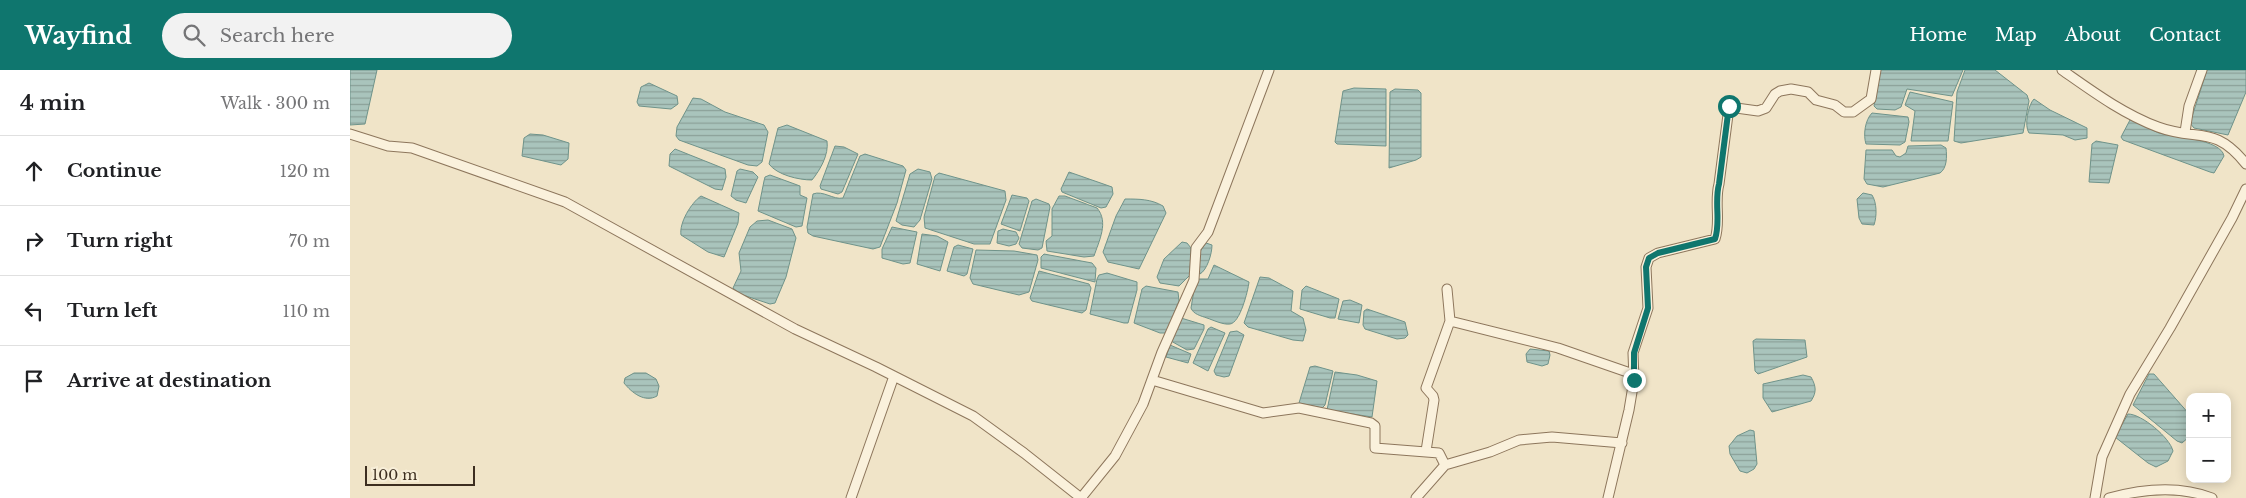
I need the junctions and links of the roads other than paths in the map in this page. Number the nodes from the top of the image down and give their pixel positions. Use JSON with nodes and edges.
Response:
{"nodes":[{"id":1,"x":1269,"y":70,"type":"edge"},
{"id":2,"x":1876,"y":70,"type":"edge"},
{"id":3,"x":2062,"y":70,"type":"edge"},
{"id":4,"x":2202,"y":70,"type":"edge"},
{"id":5,"x":2185,"y":132,"type":"junction"},
{"id":6,"x":350,"y":134,"type":"edge"},
{"id":7,"x":2246,"y":164,"type":"edge"},
{"id":8,"x":2246,"y":189,"type":"edge"},
{"id":9,"x":1447,"y":289,"type":"dead end"},
{"id":10,"x":1450,"y":321,"type":"junction"},
{"id":11,"x":1633,"y":374,"type":"junction"},
{"id":12,"x":894,"y":376,"type":"junction"},
{"id":13,"x":1152,"y":380,"type":"junction"},
{"id":14,"x":1622,"y":442,"type":"junction"},
{"id":15,"x":1426,"y":451,"type":"junction"},
{"id":16,"x":1445,"y":465,"type":"junction"},
{"id":17,"x":851,"y":498,"type":"edge"},
{"id":18,"x":1081,"y":498,"type":"edge"},
{"id":19,"x":1416,"y":498,"type":"edge"},
{"id":20,"x":1608,"y":498,"type":"edge"},
{"id":21,"x":2095,"y":498,"type":"edge"},
{"id":22,"x":2109,"y":498,"type":"edge"},
{"id":23,"x":2212,"y":498,"type":"edge"}],
"edges":[{"from":1,"to":13,"type":"street"},
{"from":2,"to":11,"type":"street"},
{"from":3,"to":5,"type":"street"},
{"from":4,"to":5,"type":"street"},
{"from":5,"to":7,"type":"street"},
{"from":6,"to":12,"type":"street"},
{"from":8,"to":21,"type":"street"},
{"from":9,"to":10,"type":"street"},
{"from":10,"to":11,"type":"street"},
{"from":10,"to":15,"type":"street"},
{"from":11,"to":14,"type":"street"},
{"from":12,"to":17,"type":"street"},
{"from":12,"to":18,"type":"street"},
{"from":13,"to":15,"type":"street"},
{"from":13,"to":18,"type":"street"},
{"from":14,"to":16,"type":"street"},
{"from":14,"to":20,"type":"street"},
{"from":15,"to":16,"type":"street"},
{"from":16,"to":19,"type":"street"},
{"from":22,"to":23,"type":"street"}]}
